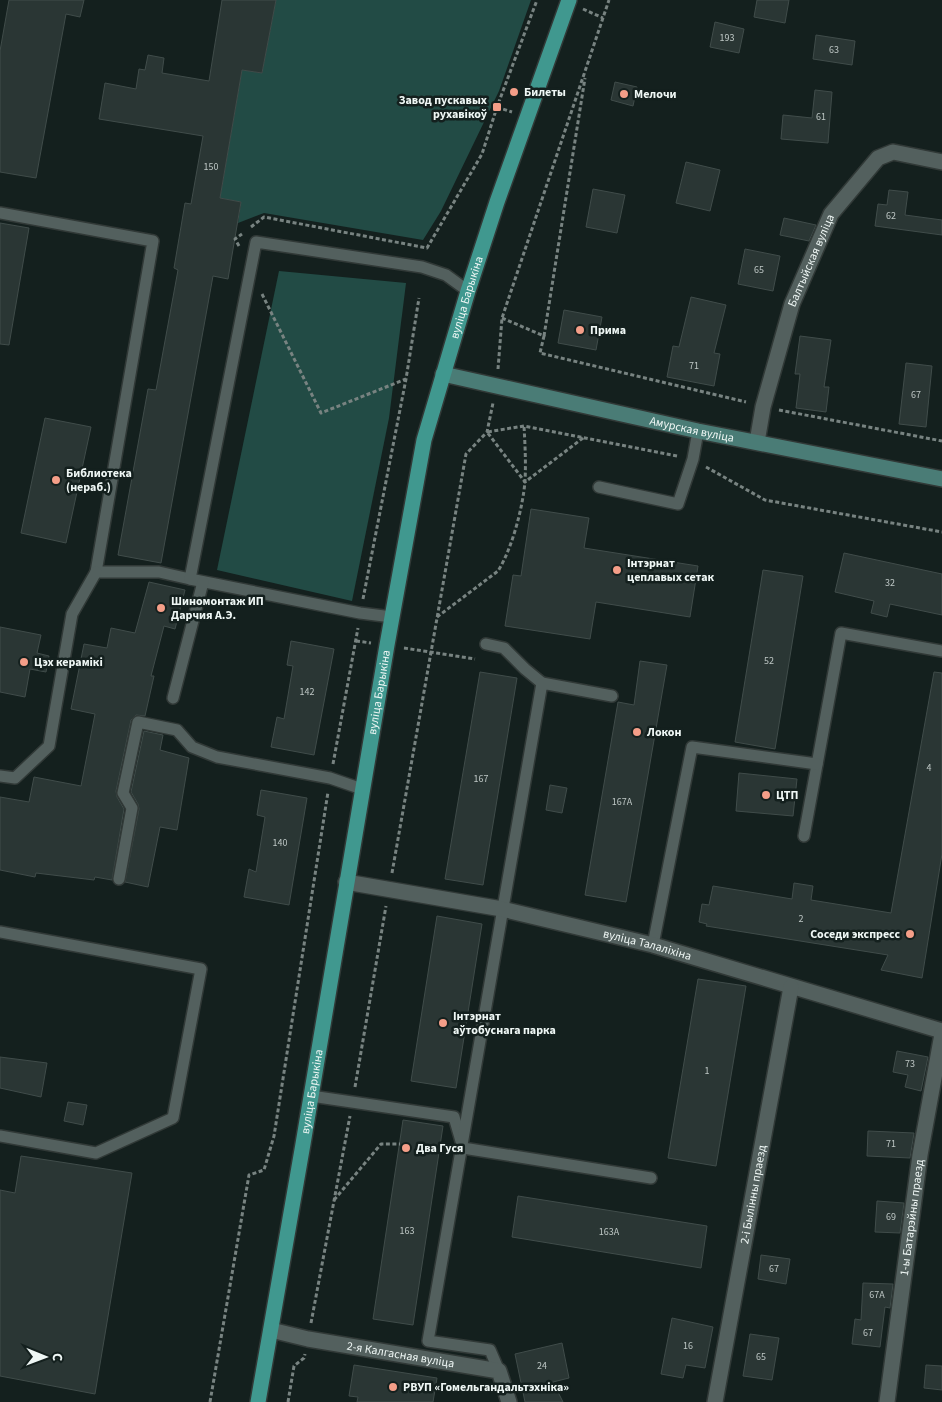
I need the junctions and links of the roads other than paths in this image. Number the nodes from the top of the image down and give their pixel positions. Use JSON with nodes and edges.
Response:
{"nodes":[{"id":1,"x":569,"y":0,"type":"edge"},
{"id":2,"x":942,"y":162,"type":"edge"},
{"id":3,"x":0,"y":212,"type":"edge"},
{"id":4,"x":468,"y":290,"type":"junction"},
{"id":5,"x":443,"y":374,"type":"junction"},
{"id":6,"x":698,"y":431,"type":"junction"},
{"id":7,"x":757,"y":442,"type":"junction"},
{"id":8,"x":942,"y":478,"type":"edge"},
{"id":9,"x":599,"y":487,"type":"dead end"},
{"id":10,"x":96,"y":572,"type":"junction"},
{"id":11,"x":190,"y":578,"type":"junction"},
{"id":12,"x":204,"y":582,"type":"junction"},
{"id":13,"x":392,"y":617,"type":"junction"},
{"id":14,"x":486,"y":644,"type":"dead end"},
{"id":15,"x":942,"y":652,"type":"edge"},
{"id":16,"x":542,"y":683,"type":"junction"},
{"id":17,"x":612,"y":696,"type":"dead end"},
{"id":18,"x":173,"y":698,"type":"dead end"},
{"id":19,"x":817,"y":764,"type":"junction"},
{"id":20,"x":0,"y":776,"type":"edge"},
{"id":21,"x":362,"y":789,"type":"junction"},
{"id":22,"x":804,"y":836,"type":"dead end"},
{"id":23,"x":119,"y":879,"type":"dead end"},
{"id":24,"x":346,"y":882,"type":"junction"},
{"id":25,"x":502,"y":909,"type":"junction"},
{"id":26,"x":0,"y":932,"type":"edge"},
{"id":27,"x":653,"y":945,"type":"junction"},
{"id":28,"x":791,"y":987,"type":"junction"},
{"id":29,"x":942,"y":1032,"type":"edge"},
{"id":30,"x":311,"y":1096,"type":"junction"},
{"id":31,"x":0,"y":1136,"type":"edge"},
{"id":32,"x":463,"y":1148,"type":"junction"},
{"id":33,"x":651,"y":1178,"type":"dead end"},
{"id":34,"x":271,"y":1330,"type":"junction"},
{"id":35,"x":499,"y":1371,"type":"junction"},
{"id":36,"x":258,"y":1402,"type":"edge"},
{"id":37,"x":509,"y":1402,"type":"edge"},
{"id":38,"x":715,"y":1402,"type":"edge"},
{"id":39,"x":887,"y":1402,"type":"edge"}],
"edges":[{"from":1,"to":4,"type":"main road","name":"вуліца Барыкіна"},
{"from":2,"to":7,"type":"street","name":"Балтыйская вуліца"},
{"from":3,"to":10,"type":"lane"},
{"from":4,"to":5,"type":"main road","name":"вуліца Барыкіна"},
{"from":4,"to":11,"type":"lane"},
{"from":5,"to":6,"type":"street","name":"Амурская вуліца"},
{"from":5,"to":13,"type":"main road","name":"вуліца Барыкіна"},
{"from":6,"to":7,"type":"street","name":"Амурская вуліца"},
{"from":6,"to":9,"type":"lane"},
{"from":7,"to":8,"type":"street","name":"Амурская вуліца"},
{"from":10,"to":11,"type":"lane"},
{"from":10,"to":20,"type":"lane"},
{"from":11,"to":12,"type":"lane"},
{"from":12,"to":13,"type":"lane"},
{"from":12,"to":18,"type":"lane"},
{"from":13,"to":21,"type":"main road","name":"вуліца Барыкіна"},
{"from":14,"to":16,"type":"lane"},
{"from":15,"to":19,"type":"lane"},
{"from":16,"to":17,"type":"lane"},
{"from":16,"to":25,"type":"lane"},
{"from":19,"to":22,"type":"lane"},
{"from":19,"to":27,"type":"lane"},
{"from":21,"to":23,"type":"lane"},
{"from":21,"to":24,"type":"main road","name":"вуліца Барыкіна"},
{"from":24,"to":25,"type":"street","name":"вуліца Талаліхіна"},
{"from":24,"to":30,"type":"main road","name":"вуліца Барыкіна"},
{"from":25,"to":27,"type":"street","name":"вуліца Талаліхіна"},
{"from":25,"to":32,"type":"lane"},
{"from":26,"to":31,"type":"lane"},
{"from":27,"to":28,"type":"street","name":"вуліца Талаліхіна"},
{"from":28,"to":29,"type":"street","name":"вуліца Талаліхіна"},
{"from":28,"to":38,"type":"street","name":"2-і Былінны праезд"},
{"from":29,"to":39,"type":"street","name":"1-ы Батарэйны праезд"},
{"from":30,"to":32,"type":"lane"},
{"from":30,"to":34,"type":"main road","name":"вуліца Барыкіна"},
{"from":32,"to":33,"type":"lane"},
{"from":32,"to":35,"type":"lane"},
{"from":34,"to":35,"type":"street","name":"2-я Калгасная вуліца"},
{"from":34,"to":36,"type":"main road","name":"вуліца Барыкіна"},
{"from":35,"to":37,"type":"street"}]}
